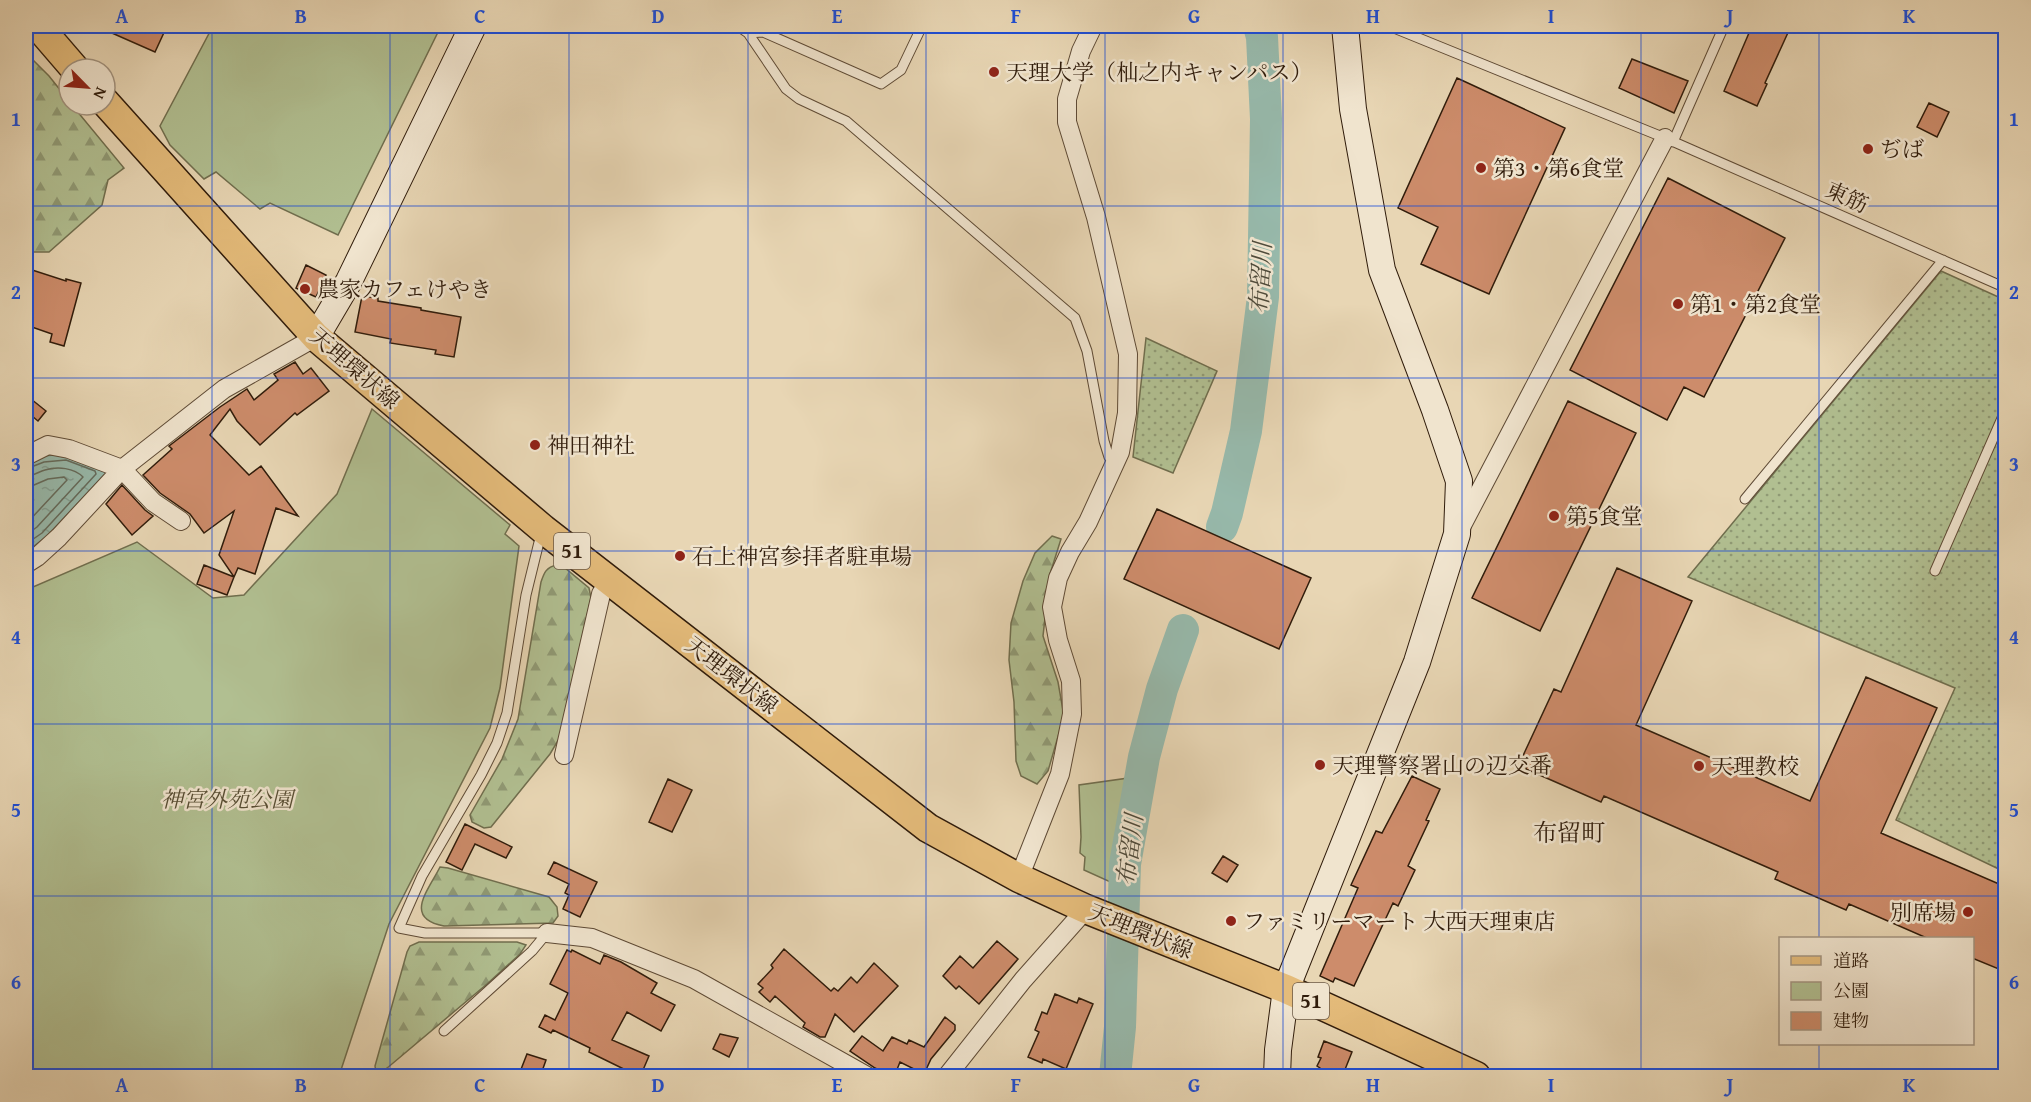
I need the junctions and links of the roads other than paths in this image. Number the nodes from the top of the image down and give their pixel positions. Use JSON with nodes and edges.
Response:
{"nodes":[{"id":1,"x":38,"y":26,"type":"edge"},
{"id":2,"x":473,"y":26,"type":"edge"},
{"id":3,"x":738,"y":26,"type":"edge"},
{"id":4,"x":922,"y":26,"type":"edge"},
{"id":5,"x":1093,"y":26,"type":"edge"},
{"id":6,"x":1345,"y":26,"type":"edge"},
{"id":7,"x":1389,"y":26,"type":"edge"},
{"id":8,"x":1724,"y":26,"type":"edge"},
{"id":9,"x":748,"y":33,"type":"junction"},
{"id":10,"x":65,"y":57,"type":"edge"},
{"id":11,"x":117,"y":115,"type":"edge"},
{"id":12,"x":1669,"y":140,"type":"junction"},
{"id":13,"x":1943,"y":260,"type":"junction"},
{"id":14,"x":2006,"y":288,"type":"edge"},
{"id":15,"x":316,"y":337,"type":"junction"},
{"id":16,"x":2006,"y":409,"type":"edge"},
{"id":17,"x":26,"y":456,"type":"edge"},
{"id":18,"x":1116,"y":462,"type":"junction"},
{"id":19,"x":122,"y":469,"type":"junction"},
{"id":20,"x":1745,"y":499,"type":"dead end"},
{"id":21,"x":181,"y":521,"type":"dead end"},
{"id":22,"x":543,"y":529,"type":"junction"},
{"id":23,"x":1457,"y":534,"type":"junction"},
{"id":24,"x":26,"y":564,"type":"edge"},
{"id":25,"x":1935,"y":571,"type":"dead end"},
{"id":26,"x":610,"y":579,"type":"junction"},
{"id":27,"x":564,"y":755,"type":"dead end"},
{"id":28,"x":1019,"y":878,"type":"junction"},
{"id":29,"x":1096,"y":913,"type":"junction"},
{"id":30,"x":547,"y":933,"type":"junction"},
{"id":31,"x":1286,"y":989,"type":"junction"},
{"id":32,"x":444,"y":1031,"type":"dead end"},
{"id":33,"x":867,"y":1077,"type":"edge"},
{"id":34,"x":947,"y":1077,"type":"edge"},
{"id":35,"x":1277,"y":1077,"type":"edge"},
{"id":36,"x":1476,"y":1077,"type":"edge"}],
"edges":[{"from":1,"to":10,"type":"main road"},
{"from":2,"to":15,"type":"street"},
{"from":3,"to":9,"type":"lane"},
{"from":4,"to":9,"type":"lane"},
{"from":5,"to":18,"type":"street"},
{"from":6,"to":23,"type":"street"},
{"from":7,"to":12,"type":"lane","name":"東筋"},
{"from":8,"to":12,"type":"lane"},
{"from":9,"to":18,"type":"lane"},
{"from":11,"to":15,"type":"main road","name":"天理環状線","number":"51"},
{"from":12,"to":13,"type":"lane","name":"東筋"},
{"from":12,"to":23,"type":"street"},
{"from":13,"to":14,"type":"lane","name":"東筋"},
{"from":13,"to":20,"type":"lane"},
{"from":15,"to":19,"type":"street"},
{"from":15,"to":22,"type":"main road","name":"天理環状線","number":"51"},
{"from":16,"to":25,"type":"lane"},
{"from":17,"to":19,"type":"street"},
{"from":18,"to":28,"type":"street"},
{"from":19,"to":21,"type":"street"},
{"from":19,"to":24,"type":"street"},
{"from":22,"to":26,"type":"main road","name":"天理環状線","number":"51"},
{"from":22,"to":30,"type":"lane"},
{"from":23,"to":31,"type":"street"},
{"from":26,"to":27,"type":"street"},
{"from":26,"to":28,"type":"main road","name":"天理環状線","number":"51"},
{"from":28,"to":29,"type":"main road","name":"天理環状線","number":"51"},
{"from":29,"to":31,"type":"main road","name":"天理環状線","number":"51"},
{"from":29,"to":34,"type":"street"},
{"from":30,"to":32,"type":"lane"},
{"from":30,"to":33,"type":"street"},
{"from":31,"to":35,"type":"street"},
{"from":31,"to":36,"type":"main road","name":"天理環状線","number":"51"}]}
